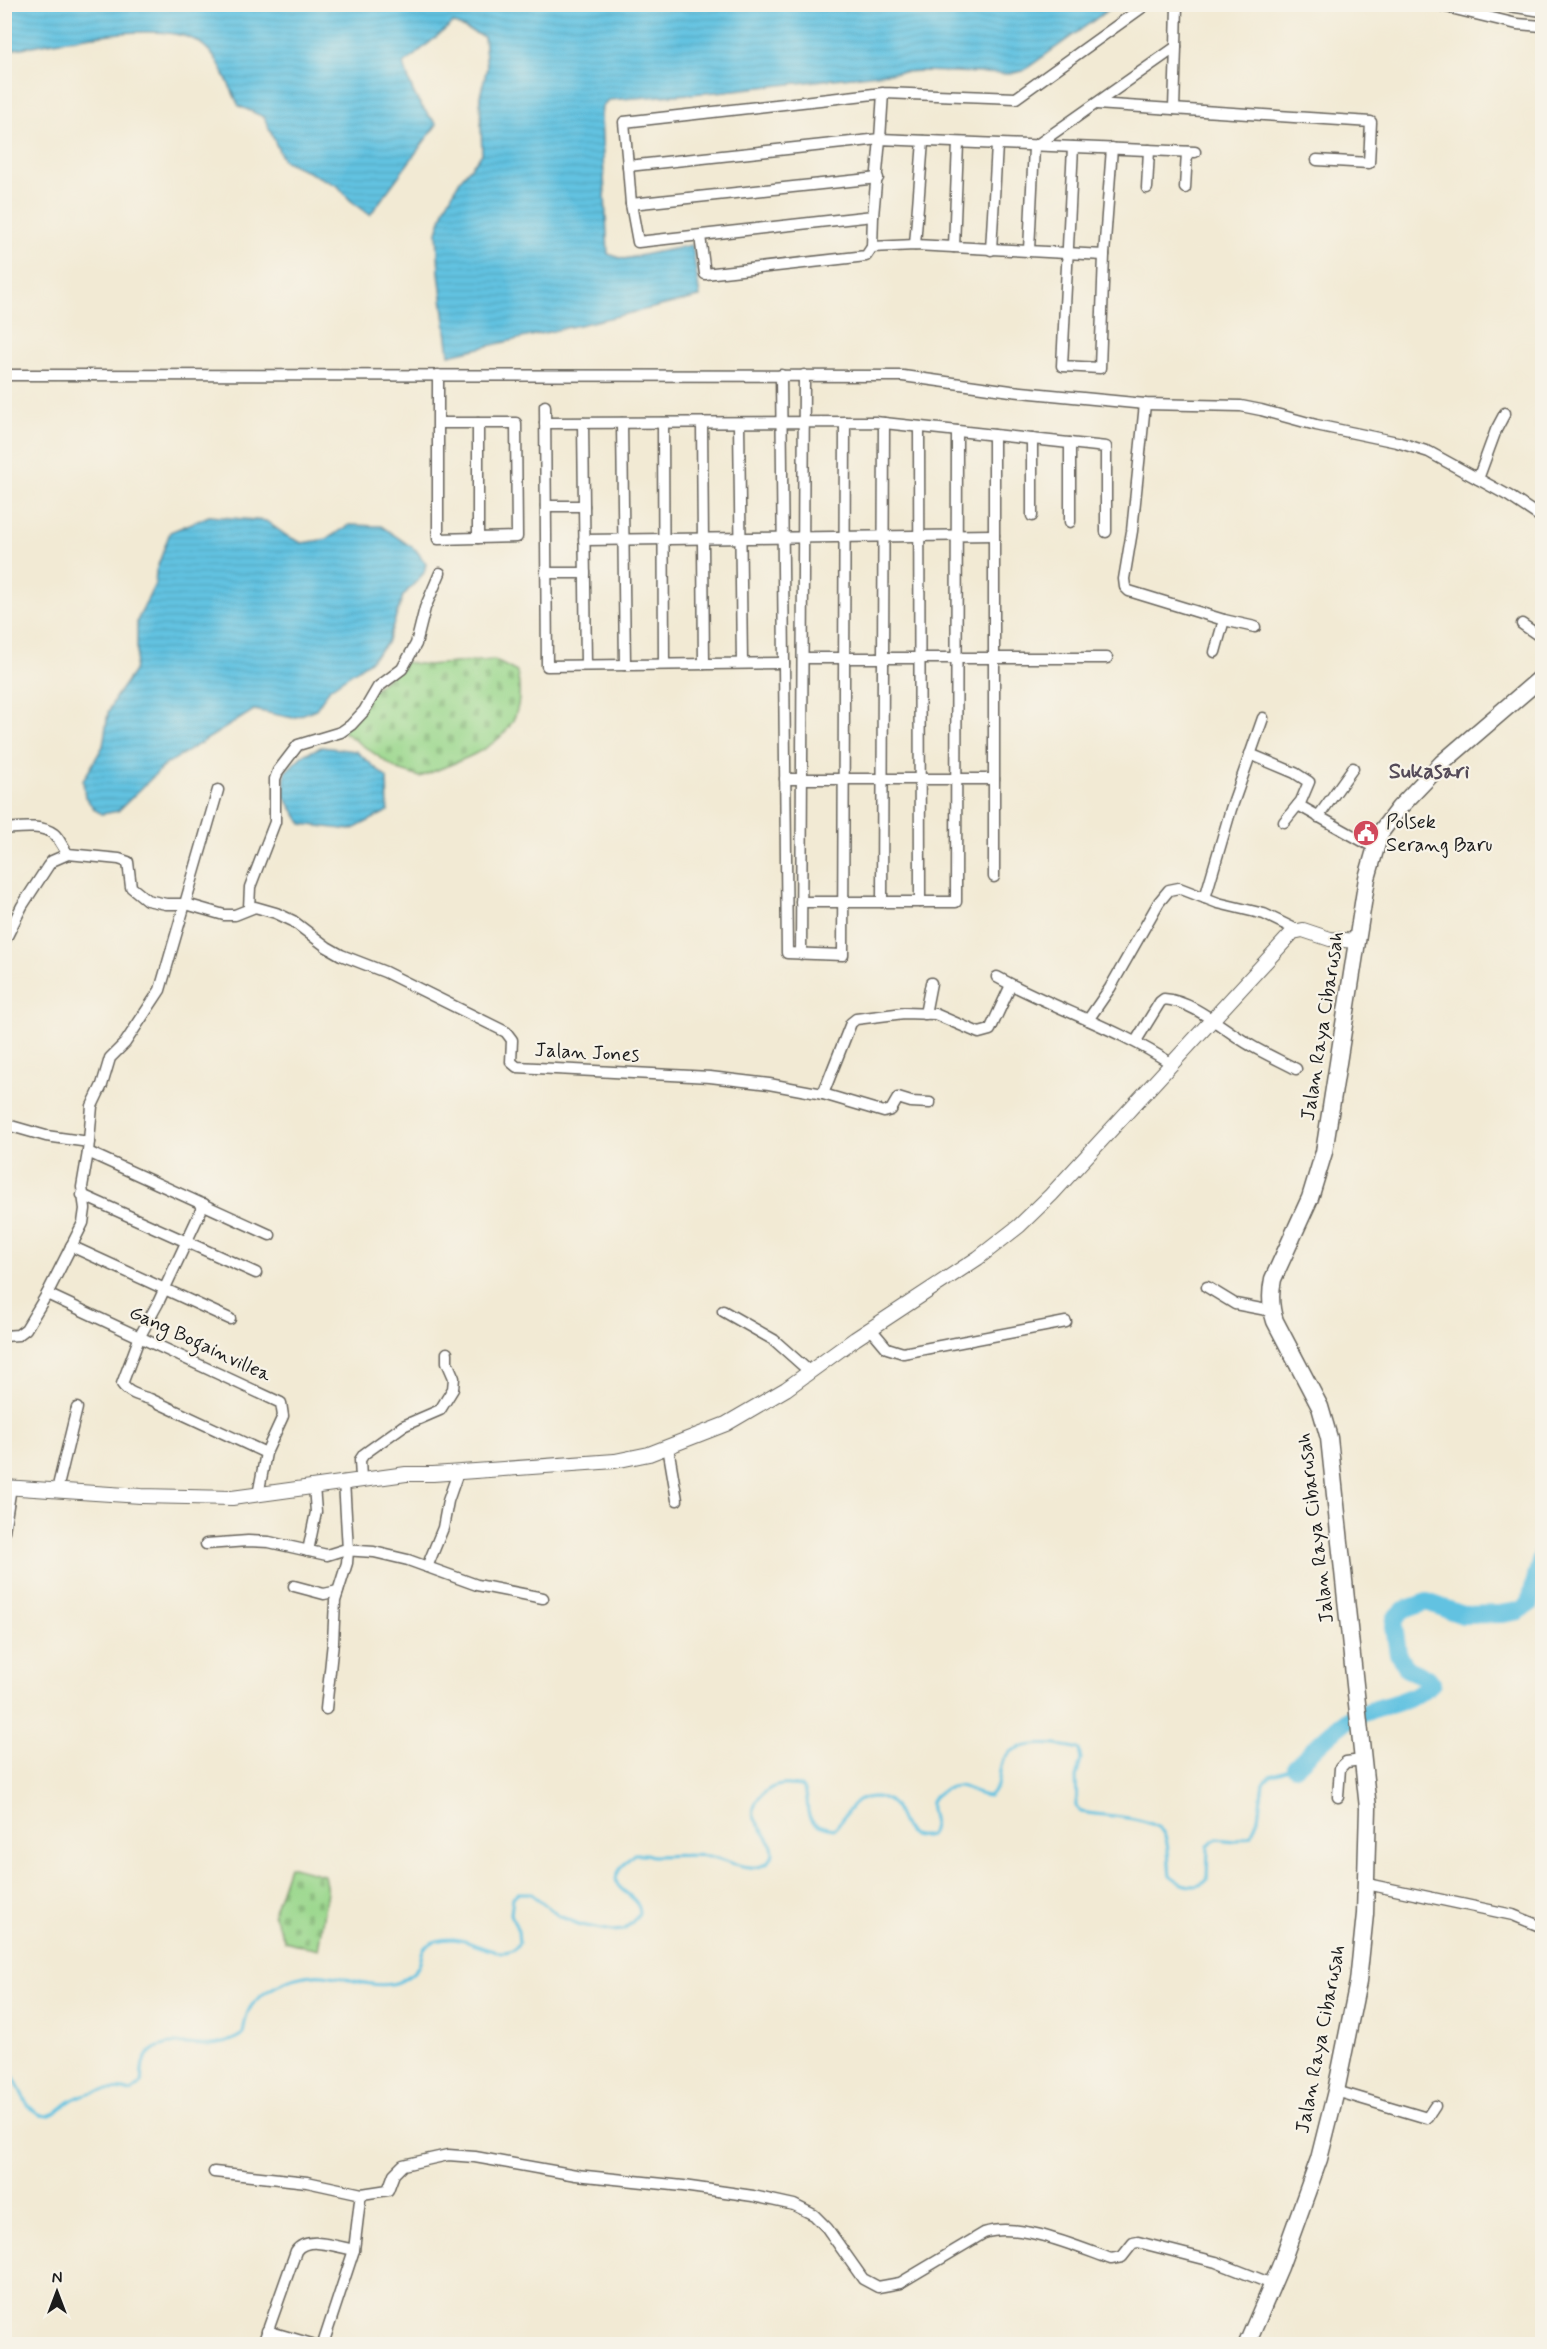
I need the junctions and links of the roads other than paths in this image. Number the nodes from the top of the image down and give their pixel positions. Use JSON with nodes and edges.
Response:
{"nodes":[{"id":1,"x":1147,"y":4,"type":"edge"},
{"id":2,"x":1177,"y":4,"type":"edge"},
{"id":3,"x":1434,"y":4,"type":"edge"},
{"id":4,"x":1497,"y":4,"type":"edge"},
{"id":5,"x":1542,"y":11,"type":"edge"},
{"id":6,"x":1542,"y":27,"type":"edge"},
{"id":7,"x":1176,"y":47,"type":"junction"},
{"id":8,"x":883,"y":93,"type":"junction"},
{"id":9,"x":1096,"y":104,"type":"junction"},
{"id":10,"x":1174,"y":109,"type":"junction"},
{"id":11,"x":880,"y":140,"type":"junction"},
{"id":12,"x":923,"y":141,"type":"junction"},
{"id":13,"x":958,"y":143,"type":"junction"},
{"id":14,"x":998,"y":145,"type":"junction"},
{"id":15,"x":1034,"y":147,"type":"junction"},
{"id":16,"x":1073,"y":147,"type":"junction"},
{"id":17,"x":1112,"y":148,"type":"junction"},
{"id":18,"x":1149,"y":150,"type":"junction"},
{"id":19,"x":1317,"y":160,"type":"dead end"},
{"id":20,"x":627,"y":166,"type":"junction"},
{"id":21,"x":878,"y":178,"type":"junction"},
{"id":22,"x":1147,"y":188,"type":"dead end"},
{"id":23,"x":1185,"y":188,"type":"dead end"},
{"id":24,"x":631,"y":204,"type":"junction"},
{"id":25,"x":873,"y":216,"type":"junction"},
{"id":26,"x":700,"y":236,"type":"junction"},
{"id":27,"x":915,"y":245,"type":"junction"},
{"id":28,"x":872,"y":246,"type":"junction"},
{"id":29,"x":954,"y":248,"type":"junction"},
{"id":30,"x":991,"y":250,"type":"junction"},
{"id":31,"x":1029,"y":250,"type":"junction"},
{"id":32,"x":1067,"y":254,"type":"junction"},
{"id":33,"x":1104,"y":255,"type":"junction"},
{"id":34,"x":4,"y":375,"type":"edge"},
{"id":35,"x":438,"y":375,"type":"junction"},
{"id":36,"x":781,"y":375,"type":"junction"},
{"id":37,"x":804,"y":375,"type":"junction"},
{"id":38,"x":1145,"y":404,"type":"junction"},
{"id":39,"x":545,"y":406,"type":"dead end"},
{"id":40,"x":1505,"y":413,"type":"dead end"},
{"id":41,"x":781,"y":422,"type":"junction"},
{"id":42,"x":804,"y":422,"type":"junction"},
{"id":43,"x":845,"y":422,"type":"junction"},
{"id":44,"x":438,"y":423,"type":"junction"},
{"id":45,"x":478,"y":423,"type":"junction"},
{"id":46,"x":545,"y":423,"type":"junction"},
{"id":47,"x":584,"y":423,"type":"junction"},
{"id":48,"x":622,"y":423,"type":"junction"},
{"id":49,"x":663,"y":423,"type":"junction"},
{"id":50,"x":702,"y":423,"type":"junction"},
{"id":51,"x":739,"y":423,"type":"junction"},
{"id":52,"x":884,"y":423,"type":"junction"},
{"id":53,"x":919,"y":427,"type":"junction"},
{"id":54,"x":957,"y":431,"type":"junction"},
{"id":55,"x":994,"y":435,"type":"junction"},
{"id":56,"x":1032,"y":439,"type":"junction"},
{"id":57,"x":1070,"y":443,"type":"junction"},
{"id":58,"x":1478,"y":479,"type":"junction"},
{"id":59,"x":546,"y":506,"type":"junction"},
{"id":60,"x":584,"y":506,"type":"junction"},
{"id":61,"x":1032,"y":516,"type":"dead end"},
{"id":62,"x":1542,"y":518,"type":"edge"},
{"id":63,"x":1070,"y":522,"type":"dead end"},
{"id":64,"x":1106,"y":532,"type":"dead end"},
{"id":65,"x":994,"y":535,"type":"junction"},
{"id":66,"x":883,"y":536,"type":"junction"},
{"id":67,"x":919,"y":536,"type":"junction"},
{"id":68,"x":957,"y":536,"type":"junction"},
{"id":69,"x":783,"y":537,"type":"junction"},
{"id":70,"x":803,"y":537,"type":"junction"},
{"id":71,"x":845,"y":537,"type":"junction"},
{"id":72,"x":478,"y":538,"type":"junction"},
{"id":73,"x":703,"y":538,"type":"junction"},
{"id":74,"x":740,"y":538,"type":"junction"},
{"id":75,"x":623,"y":539,"type":"junction"},
{"id":76,"x":663,"y":539,"type":"junction"},
{"id":77,"x":584,"y":540,"type":"junction"},
{"id":78,"x":440,"y":573,"type":"dead end"},
{"id":79,"x":546,"y":573,"type":"junction"},
{"id":80,"x":585,"y":573,"type":"junction"},
{"id":81,"x":1224,"y":620,"type":"junction"},
{"id":82,"x":1522,"y":624,"type":"dead end"},
{"id":83,"x":1255,"y":627,"type":"dead end"},
{"id":84,"x":1542,"y":638,"type":"edge"},
{"id":85,"x":1215,"y":652,"type":"dead end"},
{"id":86,"x":803,"y":658,"type":"junction"},
{"id":87,"x":844,"y":658,"type":"junction"},
{"id":88,"x":883,"y":658,"type":"junction"},
{"id":89,"x":919,"y":658,"type":"junction"},
{"id":90,"x":957,"y":658,"type":"junction"},
{"id":91,"x":994,"y":658,"type":"junction"},
{"id":92,"x":1107,"y":658,"type":"dead end"},
{"id":93,"x":742,"y":663,"type":"junction"},
{"id":94,"x":784,"y":663,"type":"junction"},
{"id":95,"x":664,"y":664,"type":"junction"},
{"id":96,"x":704,"y":664,"type":"junction"},
{"id":97,"x":586,"y":665,"type":"junction"},
{"id":98,"x":625,"y":665,"type":"junction"},
{"id":99,"x":1542,"y":677,"type":"edge"},
{"id":100,"x":1263,"y":718,"type":"dead end"},
{"id":101,"x":1250,"y":754,"type":"junction"},
{"id":102,"x":1353,"y":768,"type":"dead end"},
{"id":103,"x":785,"y":779,"type":"junction"},
{"id":104,"x":802,"y":779,"type":"junction"},
{"id":105,"x":843,"y":779,"type":"junction"},
{"id":106,"x":882,"y":779,"type":"junction"},
{"id":107,"x":919,"y":779,"type":"junction"},
{"id":108,"x":957,"y":779,"type":"junction"},
{"id":109,"x":994,"y":779,"type":"junction"},
{"id":110,"x":218,"y":790,"type":"dead end"},
{"id":111,"x":1298,"y":805,"type":"junction"},
{"id":112,"x":1318,"y":816,"type":"junction"},
{"id":113,"x":1284,"y":822,"type":"dead end"},
{"id":114,"x":4,"y":829,"type":"edge"},
{"id":115,"x":1375,"y":848,"type":"junction"},
{"id":116,"x":68,"y":854,"type":"junction"},
{"id":117,"x":994,"y":877,"type":"dead end"},
{"id":118,"x":1205,"y":898,"type":"junction"},
{"id":119,"x":801,"y":902,"type":"junction"},
{"id":120,"x":843,"y":902,"type":"junction"},
{"id":121,"x":882,"y":902,"type":"junction"},
{"id":122,"x":920,"y":902,"type":"junction"},
{"id":123,"x":186,"y":904,"type":"junction"},
{"id":124,"x":249,"y":908,"type":"junction"},
{"id":125,"x":1297,"y":930,"type":"junction"},
{"id":126,"x":1357,"y":941,"type":"junction"},
{"id":127,"x":4,"y":942,"type":"edge"},
{"id":128,"x":801,"y":954,"type":"junction"},
{"id":129,"x":997,"y":977,"type":"dead end"},
{"id":130,"x":931,"y":983,"type":"dead end"},
{"id":131,"x":1011,"y":985,"type":"junction"},
{"id":132,"x":925,"y":1014,"type":"junction"},
{"id":133,"x":1088,"y":1020,"type":"junction"},
{"id":134,"x":1213,"y":1021,"type":"junction"},
{"id":135,"x":1136,"y":1041,"type":"junction"},
{"id":136,"x":1172,"y":1064,"type":"junction"},
{"id":137,"x":1296,"y":1069,"type":"dead end"},
{"id":138,"x":823,"y":1094,"type":"junction"},
{"id":139,"x":930,"y":1103,"type":"dead end"},
{"id":140,"x":4,"y":1124,"type":"edge"},
{"id":141,"x":89,"y":1147,"type":"junction"},
{"id":142,"x":82,"y":1195,"type":"junction"},
{"id":143,"x":204,"y":1204,"type":"junction"},
{"id":144,"x":270,"y":1235,"type":"dead end"},
{"id":145,"x":186,"y":1241,"type":"junction"},
{"id":146,"x":70,"y":1246,"type":"junction"},
{"id":147,"x":256,"y":1273,"type":"dead end"},
{"id":148,"x":1207,"y":1287,"type":"dead end"},
{"id":149,"x":165,"y":1288,"type":"junction"},
{"id":150,"x":47,"y":1294,"type":"junction"},
{"id":151,"x":723,"y":1311,"type":"dead end"},
{"id":152,"x":1272,"y":1311,"type":"junction"},
{"id":153,"x":230,"y":1319,"type":"dead end"},
{"id":154,"x":1066,"y":1322,"type":"dead end"},
{"id":155,"x":870,"y":1329,"type":"junction"},
{"id":156,"x":4,"y":1336,"type":"edge"},
{"id":157,"x":140,"y":1336,"type":"junction"},
{"id":158,"x":447,"y":1353,"type":"dead end"},
{"id":159,"x":810,"y":1372,"type":"junction"},
{"id":160,"x":77,"y":1408,"type":"dead end"},
{"id":161,"x":668,"y":1448,"type":"junction"},
{"id":162,"x":266,"y":1453,"type":"junction"},
{"id":163,"x":458,"y":1472,"type":"junction"},
{"id":164,"x":361,"y":1479,"type":"junction"},
{"id":165,"x":344,"y":1481,"type":"junction"},
{"id":166,"x":314,"y":1486,"type":"junction"},
{"id":167,"x":8,"y":1487,"type":"edge"},
{"id":168,"x":57,"y":1490,"type":"junction"},
{"id":169,"x":258,"y":1495,"type":"junction"},
{"id":170,"x":677,"y":1500,"type":"dead end"},
{"id":171,"x":4,"y":1531,"type":"edge"},
{"id":172,"x":207,"y":1544,"type":"dead end"},
{"id":173,"x":348,"y":1550,"type":"junction"},
{"id":174,"x":308,"y":1551,"type":"junction"},
{"id":175,"x":427,"y":1567,"type":"junction"},
{"id":176,"x":294,"y":1586,"type":"dead end"},
{"id":177,"x":338,"y":1591,"type":"junction"},
{"id":178,"x":543,"y":1598,"type":"dead end"},
{"id":179,"x":326,"y":1709,"type":"dead end"},
{"id":180,"x":1362,"y":1760,"type":"junction"},
{"id":181,"x":1338,"y":1797,"type":"dead end"},
{"id":182,"x":1367,"y":1884,"type":"junction"},
{"id":183,"x":1542,"y":1927,"type":"edge"},
{"id":184,"x":1336,"y":2091,"type":"junction"},
{"id":185,"x":1435,"y":2106,"type":"dead end"},
{"id":186,"x":214,"y":2172,"type":"dead end"},
{"id":187,"x":362,"y":2194,"type":"junction"},
{"id":188,"x":354,"y":2250,"type":"junction"},
{"id":189,"x":1272,"y":2284,"type":"junction"},
{"id":190,"x":267,"y":2331,"type":"junction"},
{"id":191,"x":263,"y":2344,"type":"edge"},
{"id":192,"x":312,"y":2344,"type":"edge"},
{"id":193,"x":323,"y":2344,"type":"edge"},
{"id":194,"x":1247,"y":2344,"type":"edge"}],
"edges":[{"from":1,"to":8,"type":"street"},
{"from":2,"to":7,"type":"street"},
{"from":3,"to":6,"type":"street"},
{"from":4,"to":5,"type":"street"},
{"from":7,"to":9,"type":"street"},
{"from":7,"to":10,"type":"street"},
{"from":8,"to":11,"type":"street"},
{"from":8,"to":20,"type":"street"},
{"from":9,"to":10,"type":"street"},
{"from":9,"to":15,"type":"street"},
{"from":10,"to":19,"type":"street"},
{"from":11,"to":12,"type":"street"},
{"from":11,"to":20,"type":"street"},
{"from":11,"to":21,"type":"street"},
{"from":12,"to":13,"type":"street"},
{"from":12,"to":27,"type":"street"},
{"from":13,"to":14,"type":"street"},
{"from":13,"to":29,"type":"street"},
{"from":14,"to":15,"type":"street"},
{"from":14,"to":30,"type":"street"},
{"from":15,"to":16,"type":"street"},
{"from":15,"to":31,"type":"street"},
{"from":16,"to":17,"type":"street"},
{"from":16,"to":32,"type":"street"},
{"from":17,"to":18,"type":"street"},
{"from":17,"to":33,"type":"street"},
{"from":18,"to":22,"type":"street"},
{"from":18,"to":23,"type":"street"},
{"from":20,"to":24,"type":"street"},
{"from":21,"to":24,"type":"street"},
{"from":21,"to":25,"type":"street"},
{"from":24,"to":26,"type":"street"},
{"from":25,"to":26,"type":"street"},
{"from":25,"to":28,"type":"street"},
{"from":26,"to":28,"type":"street"},
{"from":27,"to":28,"type":"street"},
{"from":27,"to":29,"type":"street"},
{"from":29,"to":30,"type":"street"},
{"from":30,"to":31,"type":"street"},
{"from":31,"to":32,"type":"street"},
{"from":32,"to":33,"type":"street"},
{"from":32,"to":33,"type":"street"},
{"from":34,"to":35,"type":"street"},
{"from":35,"to":36,"type":"street"},
{"from":35,"to":44,"type":"street"},
{"from":36,"to":37,"type":"street"},
{"from":36,"to":41,"type":"street"},
{"from":37,"to":38,"type":"street"},
{"from":37,"to":42,"type":"street"},
{"from":38,"to":58,"type":"street"},
{"from":38,"to":81,"type":"street"},
{"from":39,"to":46,"type":"street"},
{"from":40,"to":58,"type":"street"},
{"from":41,"to":42,"type":"street"},
{"from":41,"to":51,"type":"street"},
{"from":41,"to":69,"type":"street"},
{"from":42,"to":43,"type":"street"},
{"from":42,"to":70,"type":"street"},
{"from":43,"to":52,"type":"street"},
{"from":43,"to":71,"type":"street"},
{"from":44,"to":45,"type":"street"},
{"from":44,"to":72,"type":"street"},
{"from":45,"to":72,"type":"street"},
{"from":45,"to":72,"type":"street"},
{"from":46,"to":47,"type":"street"},
{"from":46,"to":59,"type":"street"},
{"from":47,"to":48,"type":"street"},
{"from":47,"to":60,"type":"street"},
{"from":48,"to":49,"type":"street"},
{"from":48,"to":75,"type":"street"},
{"from":49,"to":50,"type":"street"},
{"from":49,"to":76,"type":"street"},
{"from":50,"to":51,"type":"street"},
{"from":50,"to":73,"type":"street"},
{"from":51,"to":74,"type":"street"},
{"from":52,"to":53,"type":"street"},
{"from":52,"to":66,"type":"street"},
{"from":53,"to":54,"type":"street"},
{"from":53,"to":67,"type":"street"},
{"from":54,"to":55,"type":"street"},
{"from":54,"to":68,"type":"street"},
{"from":55,"to":56,"type":"street"},
{"from":55,"to":65,"type":"street"},
{"from":56,"to":57,"type":"street"},
{"from":56,"to":61,"type":"street"},
{"from":57,"to":63,"type":"street"},
{"from":57,"to":64,"type":"street"},
{"from":58,"to":62,"type":"street"},
{"from":59,"to":60,"type":"street"},
{"from":59,"to":79,"type":"street"},
{"from":60,"to":77,"type":"street"},
{"from":65,"to":68,"type":"street"},
{"from":65,"to":91,"type":"street"},
{"from":66,"to":67,"type":"street"},
{"from":66,"to":71,"type":"street"},
{"from":66,"to":88,"type":"street"},
{"from":67,"to":68,"type":"street"},
{"from":67,"to":89,"type":"street"},
{"from":68,"to":90,"type":"street"},
{"from":69,"to":70,"type":"street"},
{"from":69,"to":74,"type":"street"},
{"from":69,"to":94,"type":"street"},
{"from":70,"to":71,"type":"street"},
{"from":70,"to":86,"type":"street"},
{"from":71,"to":87,"type":"street"},
{"from":73,"to":74,"type":"street"},
{"from":73,"to":76,"type":"street"},
{"from":73,"to":96,"type":"street"},
{"from":74,"to":93,"type":"street"},
{"from":75,"to":76,"type":"street"},
{"from":75,"to":77,"type":"street"},
{"from":75,"to":98,"type":"street"},
{"from":76,"to":95,"type":"street"},
{"from":77,"to":80,"type":"street"},
{"from":78,"to":124,"type":"street"},
{"from":79,"to":80,"type":"street"},
{"from":79,"to":97,"type":"street"},
{"from":80,"to":97,"type":"street"},
{"from":81,"to":83,"type":"street"},
{"from":81,"to":85,"type":"street"},
{"from":82,"to":84,"type":"street"},
{"from":86,"to":87,"type":"street"},
{"from":86,"to":104,"type":"street"},
{"from":87,"to":88,"type":"street"},
{"from":87,"to":105,"type":"street"},
{"from":88,"to":89,"type":"street"},
{"from":88,"to":106,"type":"street"},
{"from":89,"to":90,"type":"street"},
{"from":89,"to":107,"type":"street"},
{"from":90,"to":91,"type":"street"},
{"from":90,"to":108,"type":"street"},
{"from":91,"to":92,"type":"street"},
{"from":91,"to":109,"type":"street"},
{"from":93,"to":94,"type":"street"},
{"from":93,"to":96,"type":"street"},
{"from":94,"to":103,"type":"street"},
{"from":95,"to":96,"type":"street"},
{"from":95,"to":98,"type":"street"},
{"from":97,"to":98,"type":"street"},
{"from":99,"to":115,"type":"main road","name":"Jalan Raya Cibarusah"},
{"from":100,"to":101,"type":"street"},
{"from":101,"to":111,"type":"street"},
{"from":101,"to":118,"type":"street"},
{"from":102,"to":112,"type":"street"},
{"from":103,"to":104,"type":"street"},
{"from":103,"to":128,"type":"street"},
{"from":104,"to":105,"type":"street"},
{"from":104,"to":119,"type":"street"},
{"from":105,"to":106,"type":"street"},
{"from":105,"to":120,"type":"street"},
{"from":106,"to":107,"type":"street"},
{"from":106,"to":121,"type":"street"},
{"from":107,"to":108,"type":"street"},
{"from":107,"to":122,"type":"street"},
{"from":108,"to":109,"type":"street"},
{"from":108,"to":122,"type":"street"},
{"from":109,"to":117,"type":"street"},
{"from":110,"to":123,"type":"street"},
{"from":111,"to":112,"type":"street"},
{"from":111,"to":113,"type":"street"},
{"from":112,"to":115,"type":"street"},
{"from":114,"to":116,"type":"street"},
{"from":115,"to":126,"type":"main road","name":"Jalan Raya Cibarusah"},
{"from":116,"to":123,"type":"street","name":"Jalan Jones"},
{"from":116,"to":127,"type":"street"},
{"from":118,"to":125,"type":"street"},
{"from":118,"to":133,"type":"street"},
{"from":119,"to":120,"type":"street"},
{"from":119,"to":128,"type":"street"},
{"from":120,"to":121,"type":"street"},
{"from":120,"to":128,"type":"street"},
{"from":121,"to":122,"type":"street"},
{"from":123,"to":124,"type":"street","name":"Jalan Jones"},
{"from":123,"to":141,"type":"street"},
{"from":124,"to":138,"type":"street","name":"Jalan Jones"},
{"from":125,"to":126,"type":"street"},
{"from":125,"to":134,"type":"street"},
{"from":126,"to":152,"type":"main road","name":"Jalan Raya Cibarusah"},
{"from":129,"to":131,"type":"street"},
{"from":130,"to":132,"type":"street"},
{"from":131,"to":132,"type":"street"},
{"from":131,"to":133,"type":"street"},
{"from":132,"to":138,"type":"street"},
{"from":133,"to":135,"type":"street"},
{"from":134,"to":135,"type":"street"},
{"from":134,"to":136,"type":"street"},
{"from":134,"to":137,"type":"street"},
{"from":135,"to":136,"type":"street"},
{"from":136,"to":155,"type":"street"},
{"from":138,"to":139,"type":"street","name":"Jalan Jones"},
{"from":140,"to":141,"type":"street"},
{"from":141,"to":142,"type":"street"},
{"from":141,"to":143,"type":"street"},
{"from":142,"to":145,"type":"street"},
{"from":142,"to":146,"type":"street"},
{"from":143,"to":144,"type":"street"},
{"from":143,"to":145,"type":"street"},
{"from":145,"to":147,"type":"street"},
{"from":145,"to":149,"type":"street"},
{"from":146,"to":149,"type":"street"},
{"from":146,"to":150,"type":"street"},
{"from":148,"to":152,"type":"street"},
{"from":149,"to":153,"type":"street"},
{"from":149,"to":157,"type":"street"},
{"from":150,"to":156,"type":"street"},
{"from":150,"to":157,"type":"street","name":"Gang Bogainvillea"},
{"from":151,"to":159,"type":"street"},
{"from":152,"to":180,"type":"main road","name":"Jalan Raya Cibarusah"},
{"from":154,"to":155,"type":"street"},
{"from":155,"to":159,"type":"street"},
{"from":157,"to":162,"type":"street","name":"Gang Bogainvillea"},
{"from":157,"to":162,"type":"street"},
{"from":158,"to":164,"type":"street"},
{"from":159,"to":161,"type":"street"},
{"from":160,"to":168,"type":"street"},
{"from":161,"to":163,"type":"street"},
{"from":161,"to":170,"type":"street"},
{"from":162,"to":169,"type":"street","name":"Gang Bogainvillea"},
{"from":163,"to":164,"type":"street"},
{"from":163,"to":175,"type":"street"},
{"from":164,"to":165,"type":"street"},
{"from":165,"to":166,"type":"street"},
{"from":165,"to":173,"type":"street"},
{"from":166,"to":169,"type":"street"},
{"from":166,"to":174,"type":"street"},
{"from":167,"to":168,"type":"street"},
{"from":167,"to":171,"type":"street"},
{"from":168,"to":169,"type":"street"},
{"from":172,"to":174,"type":"street"},
{"from":173,"to":174,"type":"street"},
{"from":173,"to":175,"type":"street"},
{"from":173,"to":177,"type":"street"},
{"from":175,"to":178,"type":"street"},
{"from":176,"to":177,"type":"street"},
{"from":177,"to":179,"type":"street"},
{"from":180,"to":181,"type":"street"},
{"from":180,"to":182,"type":"main road","name":"Jalan Raya Cibarusah"},
{"from":182,"to":183,"type":"street"},
{"from":182,"to":184,"type":"main road","name":"Jalan Raya Cibarusah"},
{"from":184,"to":185,"type":"street"},
{"from":184,"to":189,"type":"main road","name":"Jalan Raya Cibarusah"},
{"from":186,"to":187,"type":"street"},
{"from":187,"to":188,"type":"street"},
{"from":187,"to":189,"type":"street"},
{"from":188,"to":190,"type":"street"},
{"from":188,"to":193,"type":"street"},
{"from":189,"to":194,"type":"main road","name":"Jalan Raya Cibarusah"},
{"from":190,"to":191,"type":"street"},
{"from":190,"to":192,"type":"street"}]}
